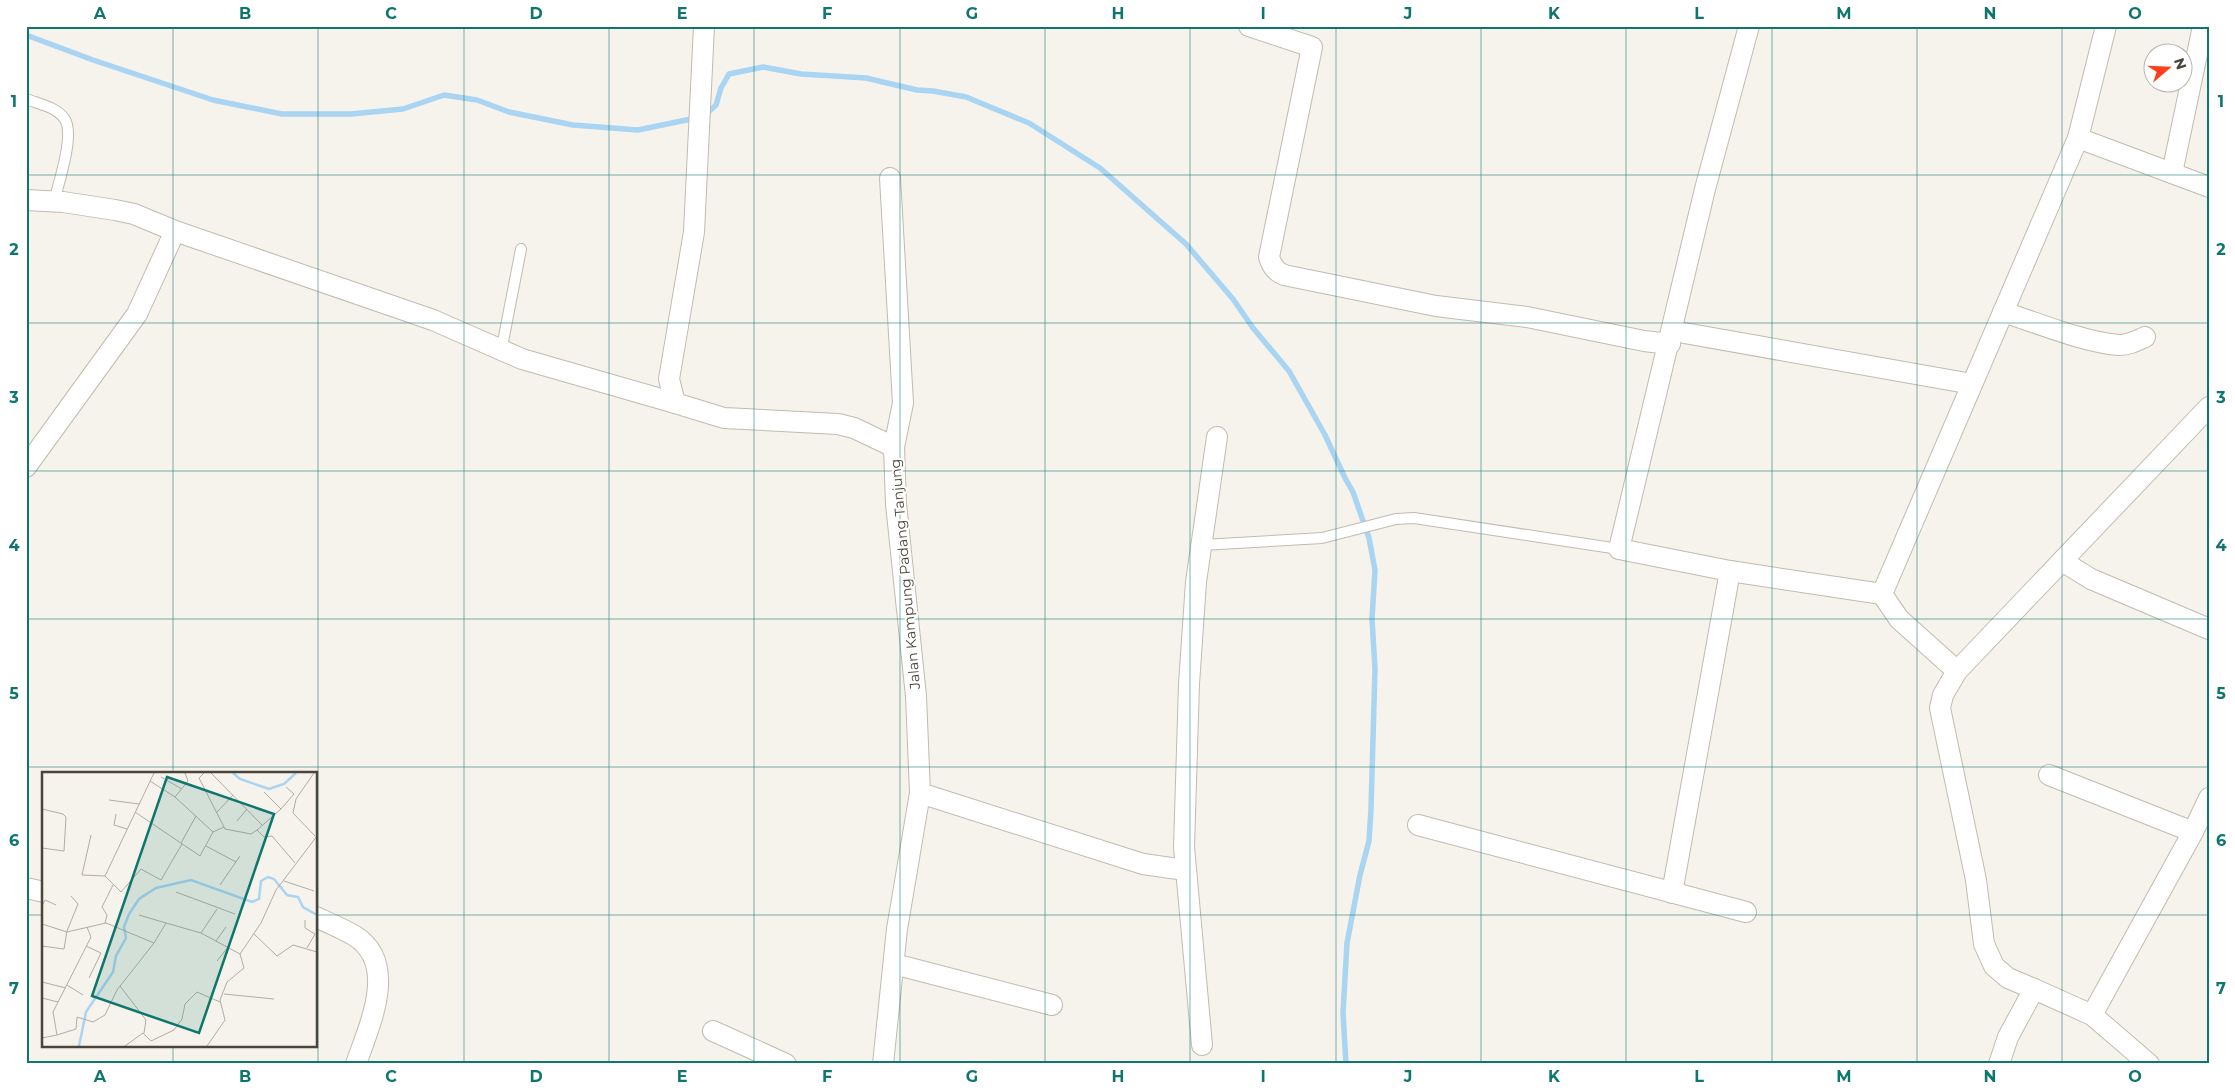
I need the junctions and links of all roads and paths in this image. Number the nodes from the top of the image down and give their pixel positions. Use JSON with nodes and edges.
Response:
{"nodes":[{"id":1,"x":704,"y":26,"type":"edge"},
{"id":2,"x":1249,"y":26,"type":"edge"},
{"id":3,"x":1749,"y":26,"type":"edge"},
{"id":4,"x":2106,"y":26,"type":"edge"},
{"id":5,"x":2203,"y":26,"type":"edge"},
{"id":6,"x":26,"y":99,"type":"edge"},
{"id":7,"x":2078,"y":138,"type":"junction"},
{"id":8,"x":2172,"y":173,"type":"junction"},
{"id":9,"x":890,"y":178,"type":"dead end"},
{"id":10,"x":2209,"y":187,"type":"edge"},
{"id":11,"x":26,"y":200,"type":"edge"},
{"id":12,"x":54,"y":202,"type":"junction"},
{"id":13,"x":175,"y":231,"type":"junction"},
{"id":14,"x":521,"y":249,"type":"dead end"},
{"id":15,"x":2003,"y":312,"type":"junction"},
{"id":16,"x":1671,"y":337,"type":"junction"},
{"id":17,"x":2145,"y":337,"type":"dead end"},
{"id":18,"x":501,"y":352,"type":"junction"},
{"id":19,"x":1972,"y":384,"type":"junction"},
{"id":20,"x":675,"y":403,"type":"junction"},
{"id":21,"x":2209,"y":407,"type":"edge"},
{"id":22,"x":1216,"y":438,"type":"dead end"},
{"id":23,"x":894,"y":448,"type":"junction"},
{"id":24,"x":26,"y":467,"type":"edge"},
{"id":25,"x":1202,"y":545,"type":"junction"},
{"id":26,"x":1619,"y":550,"type":"junction"},
{"id":27,"x":2062,"y":561,"type":"junction"},
{"id":28,"x":1730,"y":571,"type":"junction"},
{"id":29,"x":1882,"y":594,"type":"junction"},
{"id":30,"x":2209,"y":629,"type":"edge"},
{"id":31,"x":1957,"y":671,"type":"junction"},
{"id":32,"x":2050,"y":775,"type":"dead end"},
{"id":33,"x":920,"y":793,"type":"junction"},
{"id":34,"x":2209,"y":798,"type":"edge"},
{"id":35,"x":1418,"y":826,"type":"dead end"},
{"id":36,"x":2193,"y":832,"type":"junction"},
{"id":37,"x":1185,"y":870,"type":"junction"},
{"id":38,"x":26,"y":888,"type":"edge"},
{"id":39,"x":42,"y":892,"type":"edge"},
{"id":40,"x":1672,"y":893,"type":"junction"},
{"id":41,"x":1746,"y":912,"type":"dead end"},
{"id":42,"x":318,"y":918,"type":"edge"},
{"id":43,"x":894,"y":964,"type":"junction"},
{"id":44,"x":2034,"y":989,"type":"junction"},
{"id":45,"x":1052,"y":1005,"type":"dead end"},
{"id":46,"x":2092,"y":1015,"type":"junction"},
{"id":47,"x":713,"y":1031,"type":"dead end"},
{"id":48,"x":1202,"y":1045,"type":"dead end"},
{"id":49,"x":356,"y":1064,"type":"edge"},
{"id":50,"x":786,"y":1064,"type":"edge"},
{"id":51,"x":883,"y":1064,"type":"edge"},
{"id":52,"x":1999,"y":1064,"type":"edge"},
{"id":53,"x":2149,"y":1064,"type":"edge"}],
"edges":[{"from":1,"to":20,"type":"street"},
{"from":2,"to":16,"type":"street"},
{"from":3,"to":16,"type":"street"},
{"from":4,"to":7,"type":"street"},
{"from":5,"to":8,"type":"street"},
{"from":6,"to":12,"type":"lane"},
{"from":7,"to":8,"type":"street"},
{"from":7,"to":15,"type":"street"},
{"from":8,"to":10,"type":"street"},
{"from":9,"to":23,"type":"street"},
{"from":11,"to":12,"type":"street","name":"Jalan Kampung Padang Tanjung"},
{"from":12,"to":13,"type":"street","name":"Jalan Kampung Padang Tanjung"},
{"from":13,"to":18,"type":"street","name":"Jalan Kampung Padang Tanjung"},
{"from":13,"to":24,"type":"street"},
{"from":14,"to":18,"type":"lane"},
{"from":15,"to":17,"type":"street"},
{"from":15,"to":19,"type":"street"},
{"from":16,"to":19,"type":"street"},
{"from":16,"to":26,"type":"street"},
{"from":18,"to":20,"type":"street","name":"Jalan Kampung Padang Tanjung"},
{"from":19,"to":29,"type":"street"},
{"from":20,"to":23,"type":"street","name":"Jalan Kampung Padang Tanjung"},
{"from":21,"to":27,"type":"street"},
{"from":22,"to":25,"type":"street"},
{"from":23,"to":33,"type":"street","name":"Jalan Kampung Padang Tanjung"},
{"from":25,"to":26,"type":"lane"},
{"from":25,"to":37,"type":"street"},
{"from":26,"to":28,"type":"street"},
{"from":27,"to":30,"type":"street"},
{"from":27,"to":31,"type":"street"},
{"from":28,"to":29,"type":"street"},
{"from":28,"to":40,"type":"street"},
{"from":29,"to":31,"type":"street"},
{"from":31,"to":44,"type":"street"},
{"from":32,"to":36,"type":"street"},
{"from":33,"to":37,"type":"street"},
{"from":33,"to":43,"type":"street","name":"Jalan Kampung Padang Tanjung"},
{"from":34,"to":36,"type":"street"},
{"from":35,"to":40,"type":"street"},
{"from":36,"to":46,"type":"street"},
{"from":37,"to":48,"type":"street"},
{"from":38,"to":39,"type":"street"},
{"from":40,"to":41,"type":"street"},
{"from":42,"to":49,"type":"street"},
{"from":43,"to":45,"type":"street"},
{"from":43,"to":51,"type":"street","name":"Jalan Kampung Padang Tanjung"},
{"from":44,"to":46,"type":"street"},
{"from":44,"to":52,"type":"street"},
{"from":46,"to":53,"type":"street"},
{"from":47,"to":50,"type":"street"}]}
